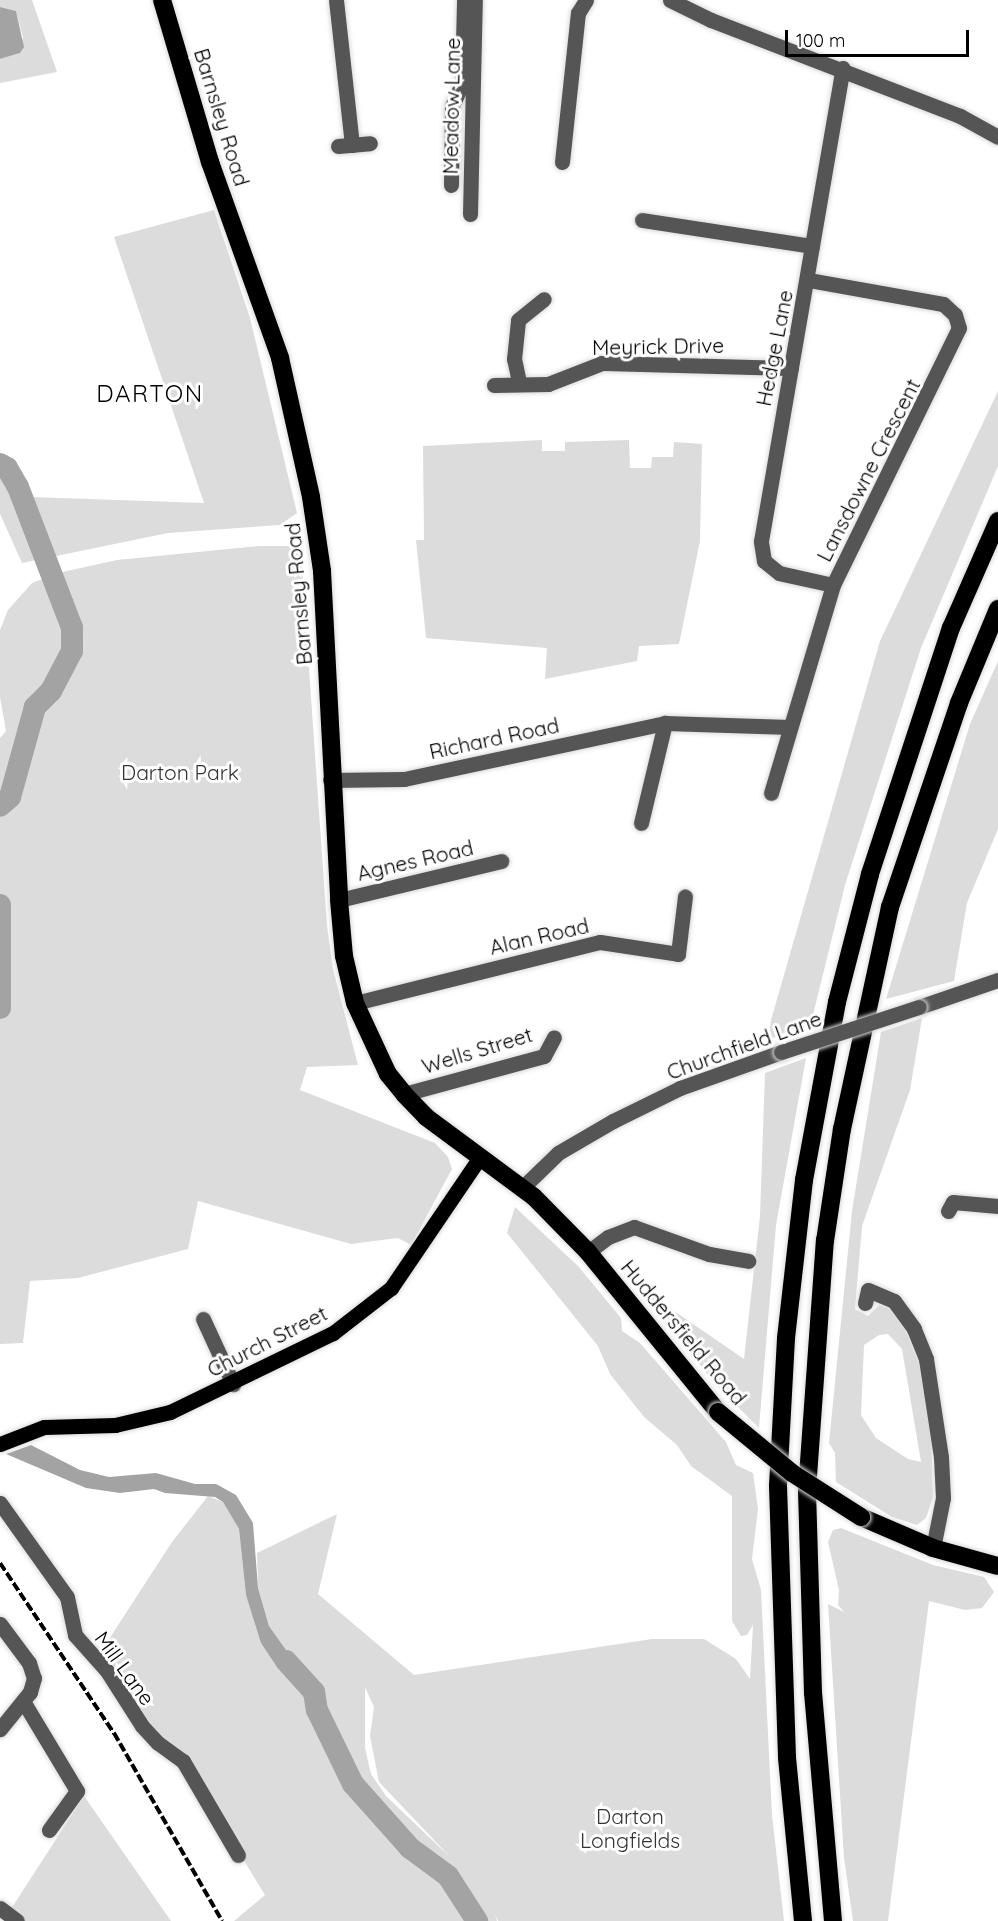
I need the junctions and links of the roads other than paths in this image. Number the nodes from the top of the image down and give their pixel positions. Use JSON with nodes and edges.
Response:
{"nodes":[{"id":1,"x":162,"y":0,"type":"edge"},
{"id":2,"x":336,"y":0,"type":"edge"},
{"id":3,"x":464,"y":0,"type":"edge"},
{"id":4,"x":475,"y":0,"type":"edge"},
{"id":5,"x":586,"y":0,"type":"edge"},
{"id":6,"x":670,"y":0,"type":"edge"},
{"id":7,"x":843,"y":68,"type":"junction"},
{"id":8,"x":998,"y":137,"type":"edge"},
{"id":9,"x":370,"y":143,"type":"dead end"},
{"id":10,"x":562,"y":162,"type":"dead end"},
{"id":11,"x":451,"y":185,"type":"dead end"},
{"id":12,"x":470,"y":213,"type":"dead end"},
{"id":13,"x":642,"y":220,"type":"dead end"},
{"id":14,"x":812,"y":246,"type":"junction"},
{"id":15,"x":808,"y":280,"type":"junction"},
{"id":16,"x":544,"y":298,"type":"dead end"},
{"id":17,"x":790,"y":368,"type":"junction"},
{"id":18,"x":519,"y":382,"type":"junction"},
{"id":19,"x":494,"y":385,"type":"dead end"},
{"id":20,"x":998,"y":521,"type":"edge"},
{"id":21,"x":833,"y":585,"type":"junction"},
{"id":22,"x":998,"y":609,"type":"edge"},
{"id":23,"x":665,"y":723,"type":"junction"},
{"id":24,"x":790,"y":727,"type":"junction"},
{"id":25,"x":330,"y":780,"type":"junction"},
{"id":26,"x":771,"y":793,"type":"dead end"},
{"id":27,"x":641,"y":823,"type":"dead end"},
{"id":28,"x":501,"y":861,"type":"dead end"},
{"id":29,"x":685,"y":896,"type":"dead end"},
{"id":30,"x":339,"y":900,"type":"junction"},
{"id":31,"x":998,"y":980,"type":"edge"},
{"id":32,"x":355,"y":1003,"type":"junction"},
{"id":33,"x":554,"y":1037,"type":"dead end"},
{"id":34,"x":404,"y":1094,"type":"junction"},
{"id":35,"x":480,"y":1157,"type":"junction"},
{"id":36,"x":524,"y":1186,"type":"junction"},
{"id":37,"x":998,"y":1206,"type":"edge"},
{"id":38,"x":948,"y":1211,"type":"dead end"},
{"id":39,"x":588,"y":1252,"type":"junction"},
{"id":40,"x":748,"y":1261,"type":"dead end"},
{"id":41,"x":865,"y":1303,"type":"dead end"},
{"id":42,"x":203,"y":1319,"type":"dead end"},
{"id":43,"x":233,"y":1384,"type":"junction"},
{"id":44,"x":0,"y":1444,"type":"edge"},
{"id":45,"x":0,"y":1503,"type":"edge"},
{"id":46,"x":933,"y":1548,"type":"junction"},
{"id":47,"x":998,"y":1566,"type":"edge"},
{"id":48,"x":0,"y":1624,"type":"edge"},
{"id":49,"x":23,"y":1701,"type":"junction"},
{"id":50,"x":0,"y":1729,"type":"edge"},
{"id":51,"x":50,"y":1830,"type":"dead end"},
{"id":52,"x":232,"y":1851,"type":"dead end"},
{"id":53,"x":0,"y":1908,"type":"edge"},
{"id":54,"x":17,"y":1921,"type":"edge"},
{"id":55,"x":803,"y":1921,"type":"edge"},
{"id":56,"x":833,"y":1921,"type":"edge"}],
"edges":[{"from":1,"to":25,"type":"highway","name":"Barnsley Road"},
{"from":2,"to":9,"type":"street"},
{"from":3,"to":11,"type":"street","name":"Meadow Lane"},
{"from":4,"to":12,"type":"street","name":"Meadow Lane"},
{"from":5,"to":10,"type":"street"},
{"from":6,"to":7,"type":"street"},
{"from":7,"to":8,"type":"street"},
{"from":7,"to":14,"type":"street","name":"Hedge Lane"},
{"from":13,"to":14,"type":"street"},
{"from":14,"to":15,"type":"street","name":"Hedge Lane"},
{"from":15,"to":17,"type":"street","name":"Hedge Lane"},
{"from":15,"to":21,"type":"street","name":"Lansdowne Crescent"},
{"from":16,"to":18,"type":"street"},
{"from":17,"to":18,"type":"street","name":"Meyrick Drive"},
{"from":17,"to":21,"type":"street","name":"Hedge Lane"},
{"from":18,"to":19,"type":"street","name":"Meyrick Drive"},
{"from":20,"to":55,"type":"highway"},
{"from":21,"to":24,"type":"street","name":"Lansdowne Crescent"},
{"from":22,"to":56,"type":"highway"},
{"from":23,"to":24,"type":"street","name":"Richard Road"},
{"from":23,"to":25,"type":"street","name":"Richard Road"},
{"from":23,"to":27,"type":"street"},
{"from":24,"to":26,"type":"street","name":"Lansdowne Crescent"},
{"from":25,"to":30,"type":"highway","name":"Barnsley Road"},
{"from":28,"to":30,"type":"street","name":"Agnes Road"},
{"from":29,"to":32,"type":"street","name":"Alan Road"},
{"from":30,"to":32,"type":"highway","name":"Barnsley Road"},
{"from":31,"to":36,"type":"street","name":"Churchfield Lane","bridge":true},
{"from":32,"to":34,"type":"highway","name":"Barnsley Road"},
{"from":33,"to":34,"type":"street","name":"Wells Street"},
{"from":34,"to":35,"type":"highway","name":"Barnsley Road"},
{"from":35,"to":36,"type":"highway","name":"Huddersfield Road"},
{"from":35,"to":43,"type":"main road","name":"Church Street"},
{"from":36,"to":39,"type":"highway","name":"Huddersfield Road"},
{"from":37,"to":38,"type":"street"},
{"from":39,"to":40,"type":"street","name":"Huddersfield Road"},
{"from":39,"to":46,"type":"highway","name":"Huddersfield Road","bridge":true},
{"from":41,"to":46,"type":"street"},
{"from":42,"to":43,"type":"street"},
{"from":43,"to":44,"type":"main road","name":"Church Street"},
{"from":45,"to":52,"type":"street","name":"Mill Lane"},
{"from":46,"to":47,"type":"highway","name":"Huddersfield Road"},
{"from":48,"to":49,"type":"street"},
{"from":49,"to":50,"type":"street"},
{"from":49,"to":51,"type":"street"},
{"from":53,"to":54,"type":"street"}]}
